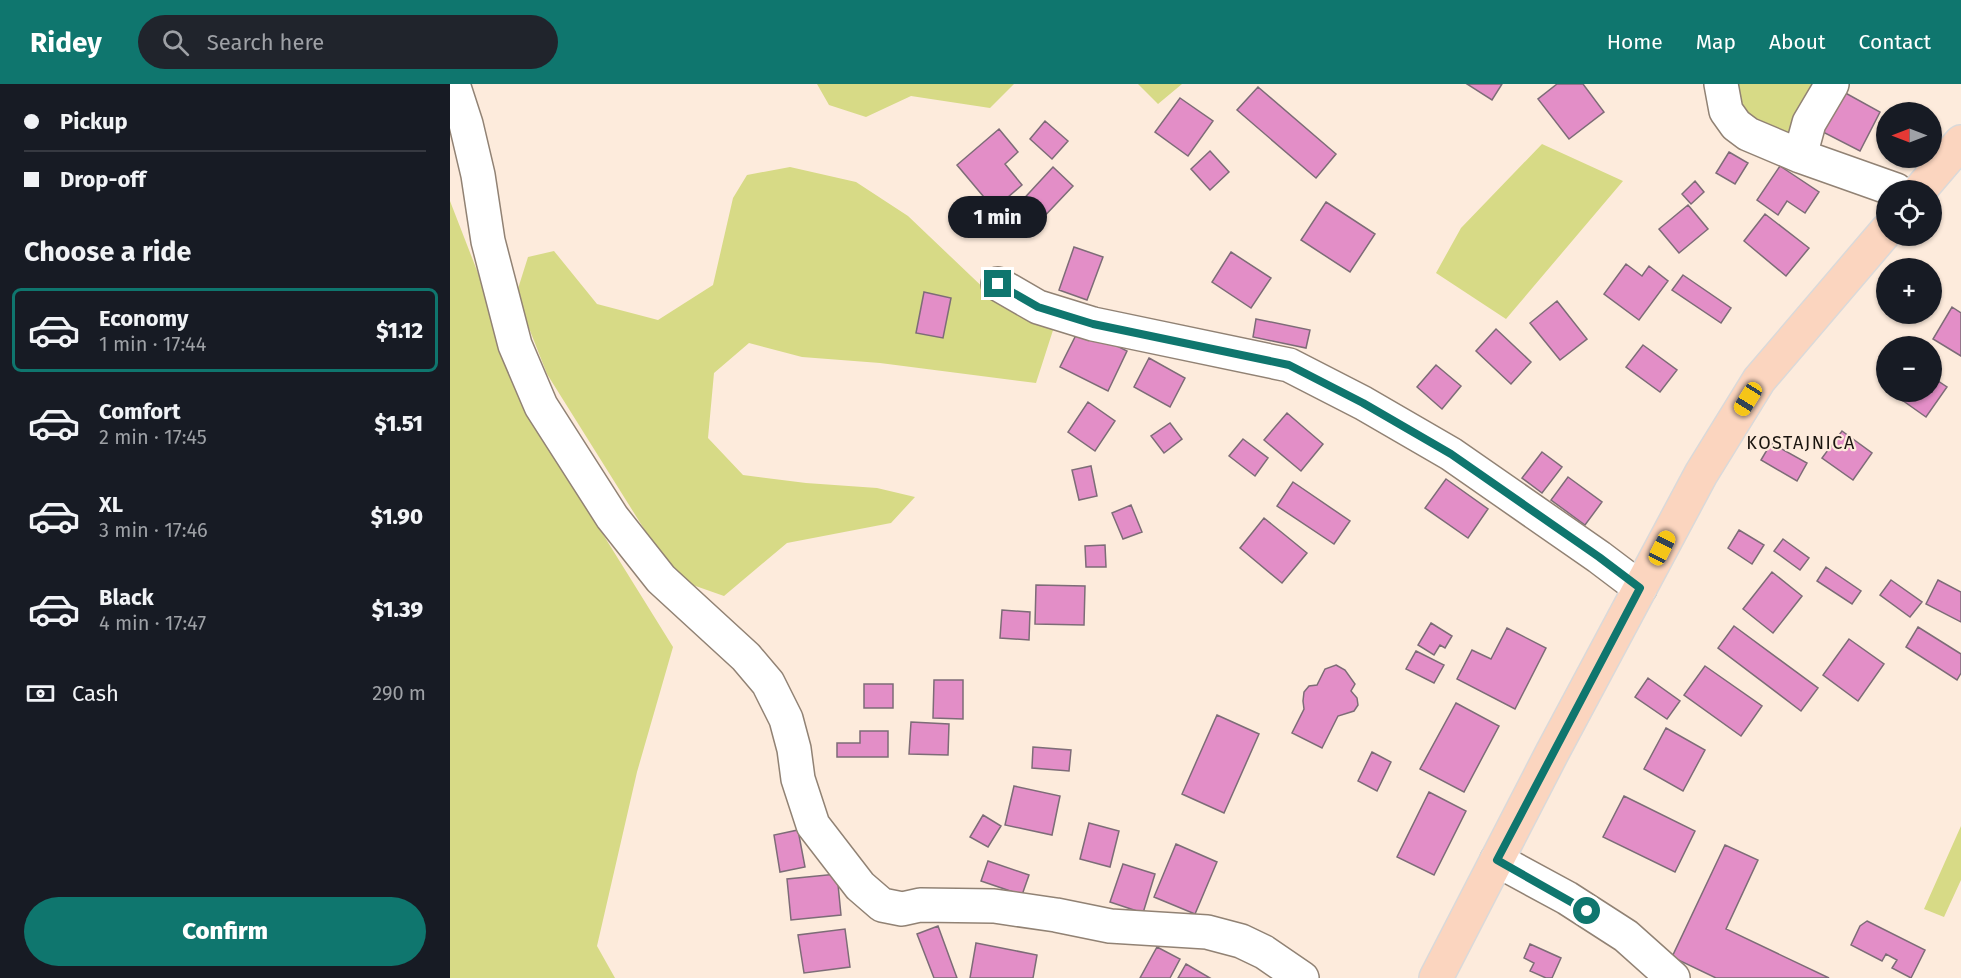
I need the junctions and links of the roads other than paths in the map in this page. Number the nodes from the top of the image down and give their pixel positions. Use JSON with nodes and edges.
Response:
{"nodes":[{"id":1,"x":453,"y":84,"type":"edge"},
{"id":2,"x":1722,"y":84,"type":"edge"},
{"id":3,"x":1832,"y":84,"type":"edge"},
{"id":4,"x":1961,"y":142,"type":"edge"},
{"id":5,"x":1800,"y":156,"type":"junction"},
{"id":6,"x":1929,"y":180,"type":"edge"},
{"id":7,"x":1876,"y":183,"type":"edge"},
{"id":8,"x":1876,"y":243,"type":"edge"},
{"id":9,"x":998,"y":284,"type":"dead end"},
{"id":10,"x":1640,"y":588,"type":"junction"},
{"id":11,"x":1497,"y":860,"type":"junction"},
{"id":12,"x":1302,"y":978,"type":"edge"},
{"id":13,"x":1436,"y":978,"type":"edge"},
{"id":14,"x":1673,"y":978,"type":"edge"}],
"edges":[{"from":1,"to":12,"type":"street"},
{"from":2,"to":5,"type":"street"},
{"from":3,"to":5,"type":"street"},
{"from":4,"to":6,"type":"main road"},
{"from":5,"to":7,"type":"street"},
{"from":8,"to":10,"type":"main road"},
{"from":9,"to":10,"type":"street"},
{"from":10,"to":11,"type":"main road"},
{"from":11,"to":13,"type":"main road"},
{"from":11,"to":14,"type":"street"}]}
